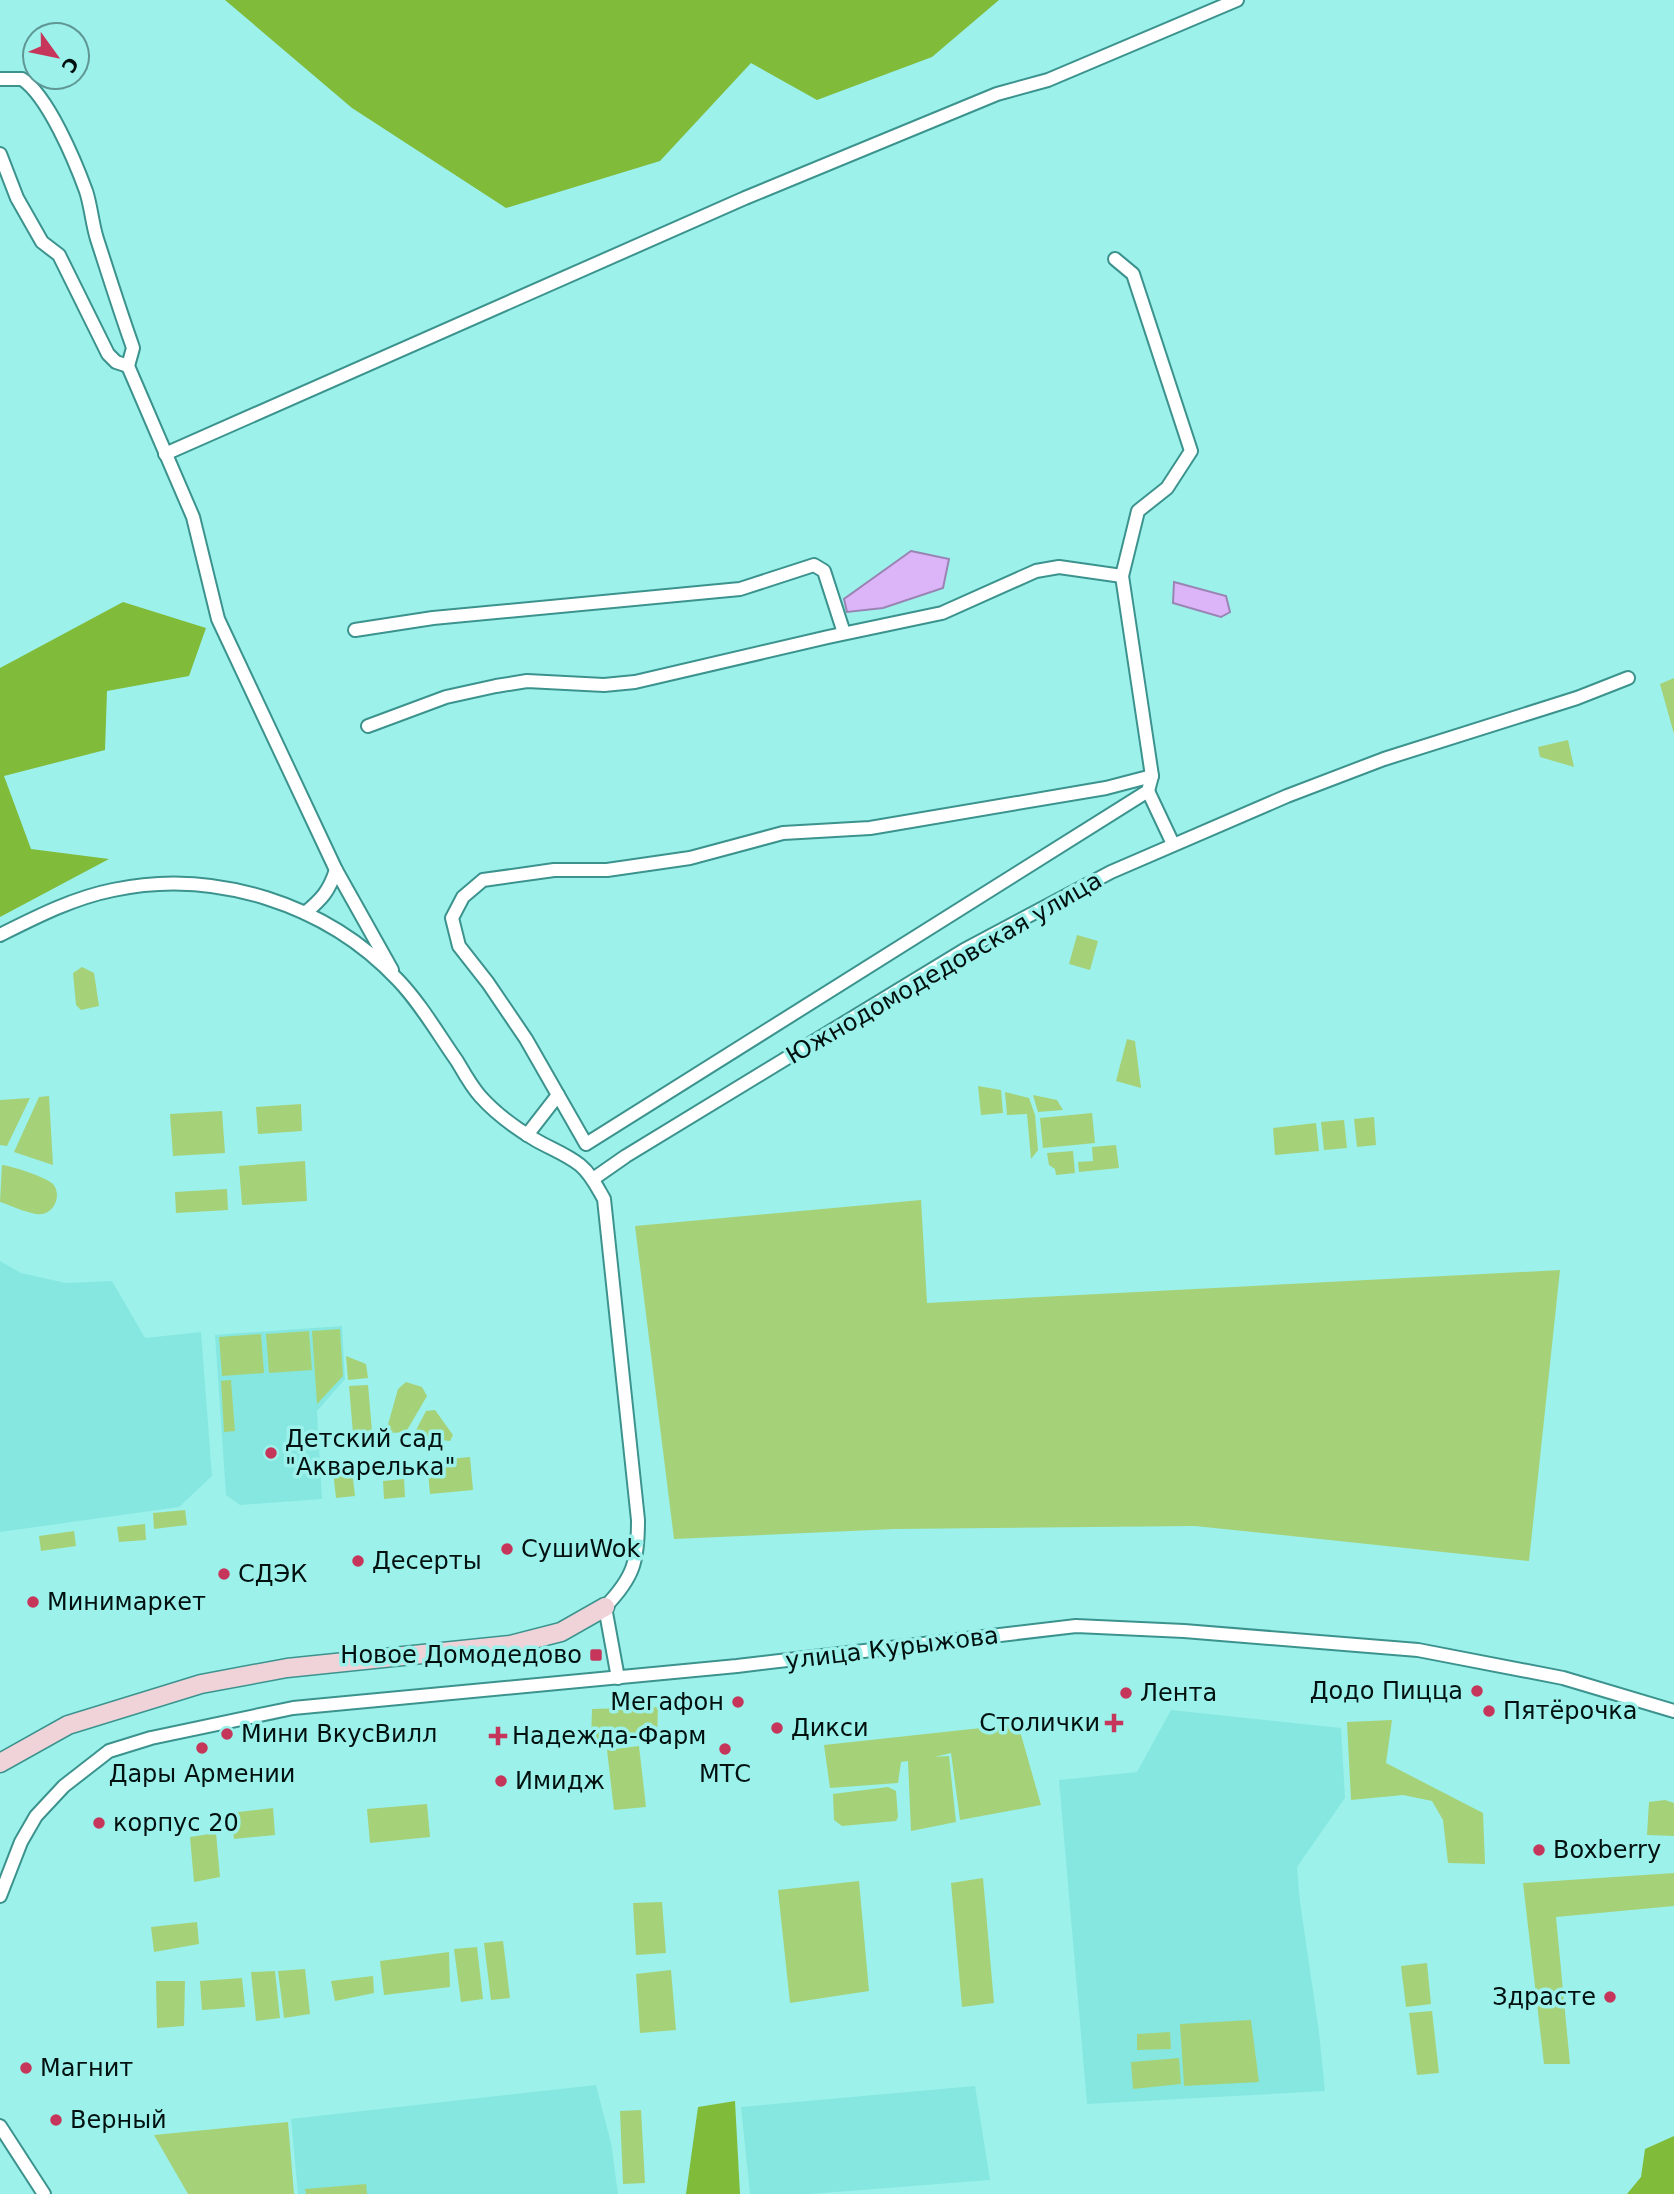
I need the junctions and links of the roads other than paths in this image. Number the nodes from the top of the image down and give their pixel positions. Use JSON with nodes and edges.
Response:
{"nodes":[{"id":1,"x":1237,"y":0,"type":"edge"},
{"id":2,"x":0,"y":79,"type":"edge"},
{"id":3,"x":0,"y":154,"type":"edge"},
{"id":4,"x":1115,"y":259,"type":"dead end"},
{"id":5,"x":128,"y":366,"type":"junction"},
{"id":6,"x":165,"y":454,"type":"junction"},
{"id":7,"x":1122,"y":576,"type":"junction"},
{"id":8,"x":355,"y":630,"type":"dead end"},
{"id":9,"x":844,"y":634,"type":"junction"},
{"id":10,"x":1628,"y":678,"type":"dead end"},
{"id":11,"x":368,"y":726,"type":"dead end"},
{"id":12,"x":1152,"y":776,"type":"junction"},
{"id":13,"x":1148,"y":791,"type":"junction"},
{"id":14,"x":1173,"y":844,"type":"junction"},
{"id":15,"x":335,"y":870,"type":"junction"},
{"id":16,"x":305,"y":913,"type":"junction"},
{"id":17,"x":0,"y":935,"type":"edge"},
{"id":18,"x":397,"y":979,"type":"junction"},
{"id":19,"x":558,"y":1095,"type":"junction"},
{"id":20,"x":527,"y":1135,"type":"junction"},
{"id":21,"x":593,"y":1179,"type":"junction"},
{"id":22,"x":605,"y":1607,"type":"junction"},
{"id":23,"x":618,"y":1678,"type":"junction"},
{"id":24,"x":1674,"y":1711,"type":"edge"},
{"id":25,"x":0,"y":1763,"type":"edge"},
{"id":26,"x":0,"y":1896,"type":"edge"},
{"id":27,"x":0,"y":2126,"type":"edge"},
{"id":28,"x":44,"y":2194,"type":"edge"}],
"edges":[{"from":1,"to":6,"type":"street"},
{"from":2,"to":5,"type":"street"},
{"from":3,"to":5,"type":"street"},
{"from":4,"to":7,"type":"street"},
{"from":5,"to":6,"type":"street"},
{"from":6,"to":15,"type":"street"},
{"from":7,"to":9,"type":"street"},
{"from":7,"to":12,"type":"street"},
{"from":8,"to":9,"type":"street"},
{"from":9,"to":11,"type":"street"},
{"from":10,"to":14,"type":"street","name":"Южнодомодедовская улица"},
{"from":12,"to":13,"type":"street"},
{"from":12,"to":19,"type":"street"},
{"from":13,"to":14,"type":"street"},
{"from":13,"to":19,"type":"street"},
{"from":14,"to":21,"type":"street","name":"Южнодомодедовская улица"},
{"from":15,"to":16,"type":"street"},
{"from":15,"to":18,"type":"street"},
{"from":16,"to":17,"type":"street"},
{"from":16,"to":18,"type":"street"},
{"from":18,"to":20,"type":"street"},
{"from":19,"to":20,"type":"street"},
{"from":20,"to":21,"type":"street"},
{"from":21,"to":22,"type":"street"},
{"from":22,"to":23,"type":"street"},
{"from":22,"to":25,"type":"street"},
{"from":23,"to":24,"type":"street","name":"улица Курыжова"},
{"from":23,"to":26,"type":"street","name":"улица Курыжова"},
{"from":27,"to":28,"type":"street"}]}
